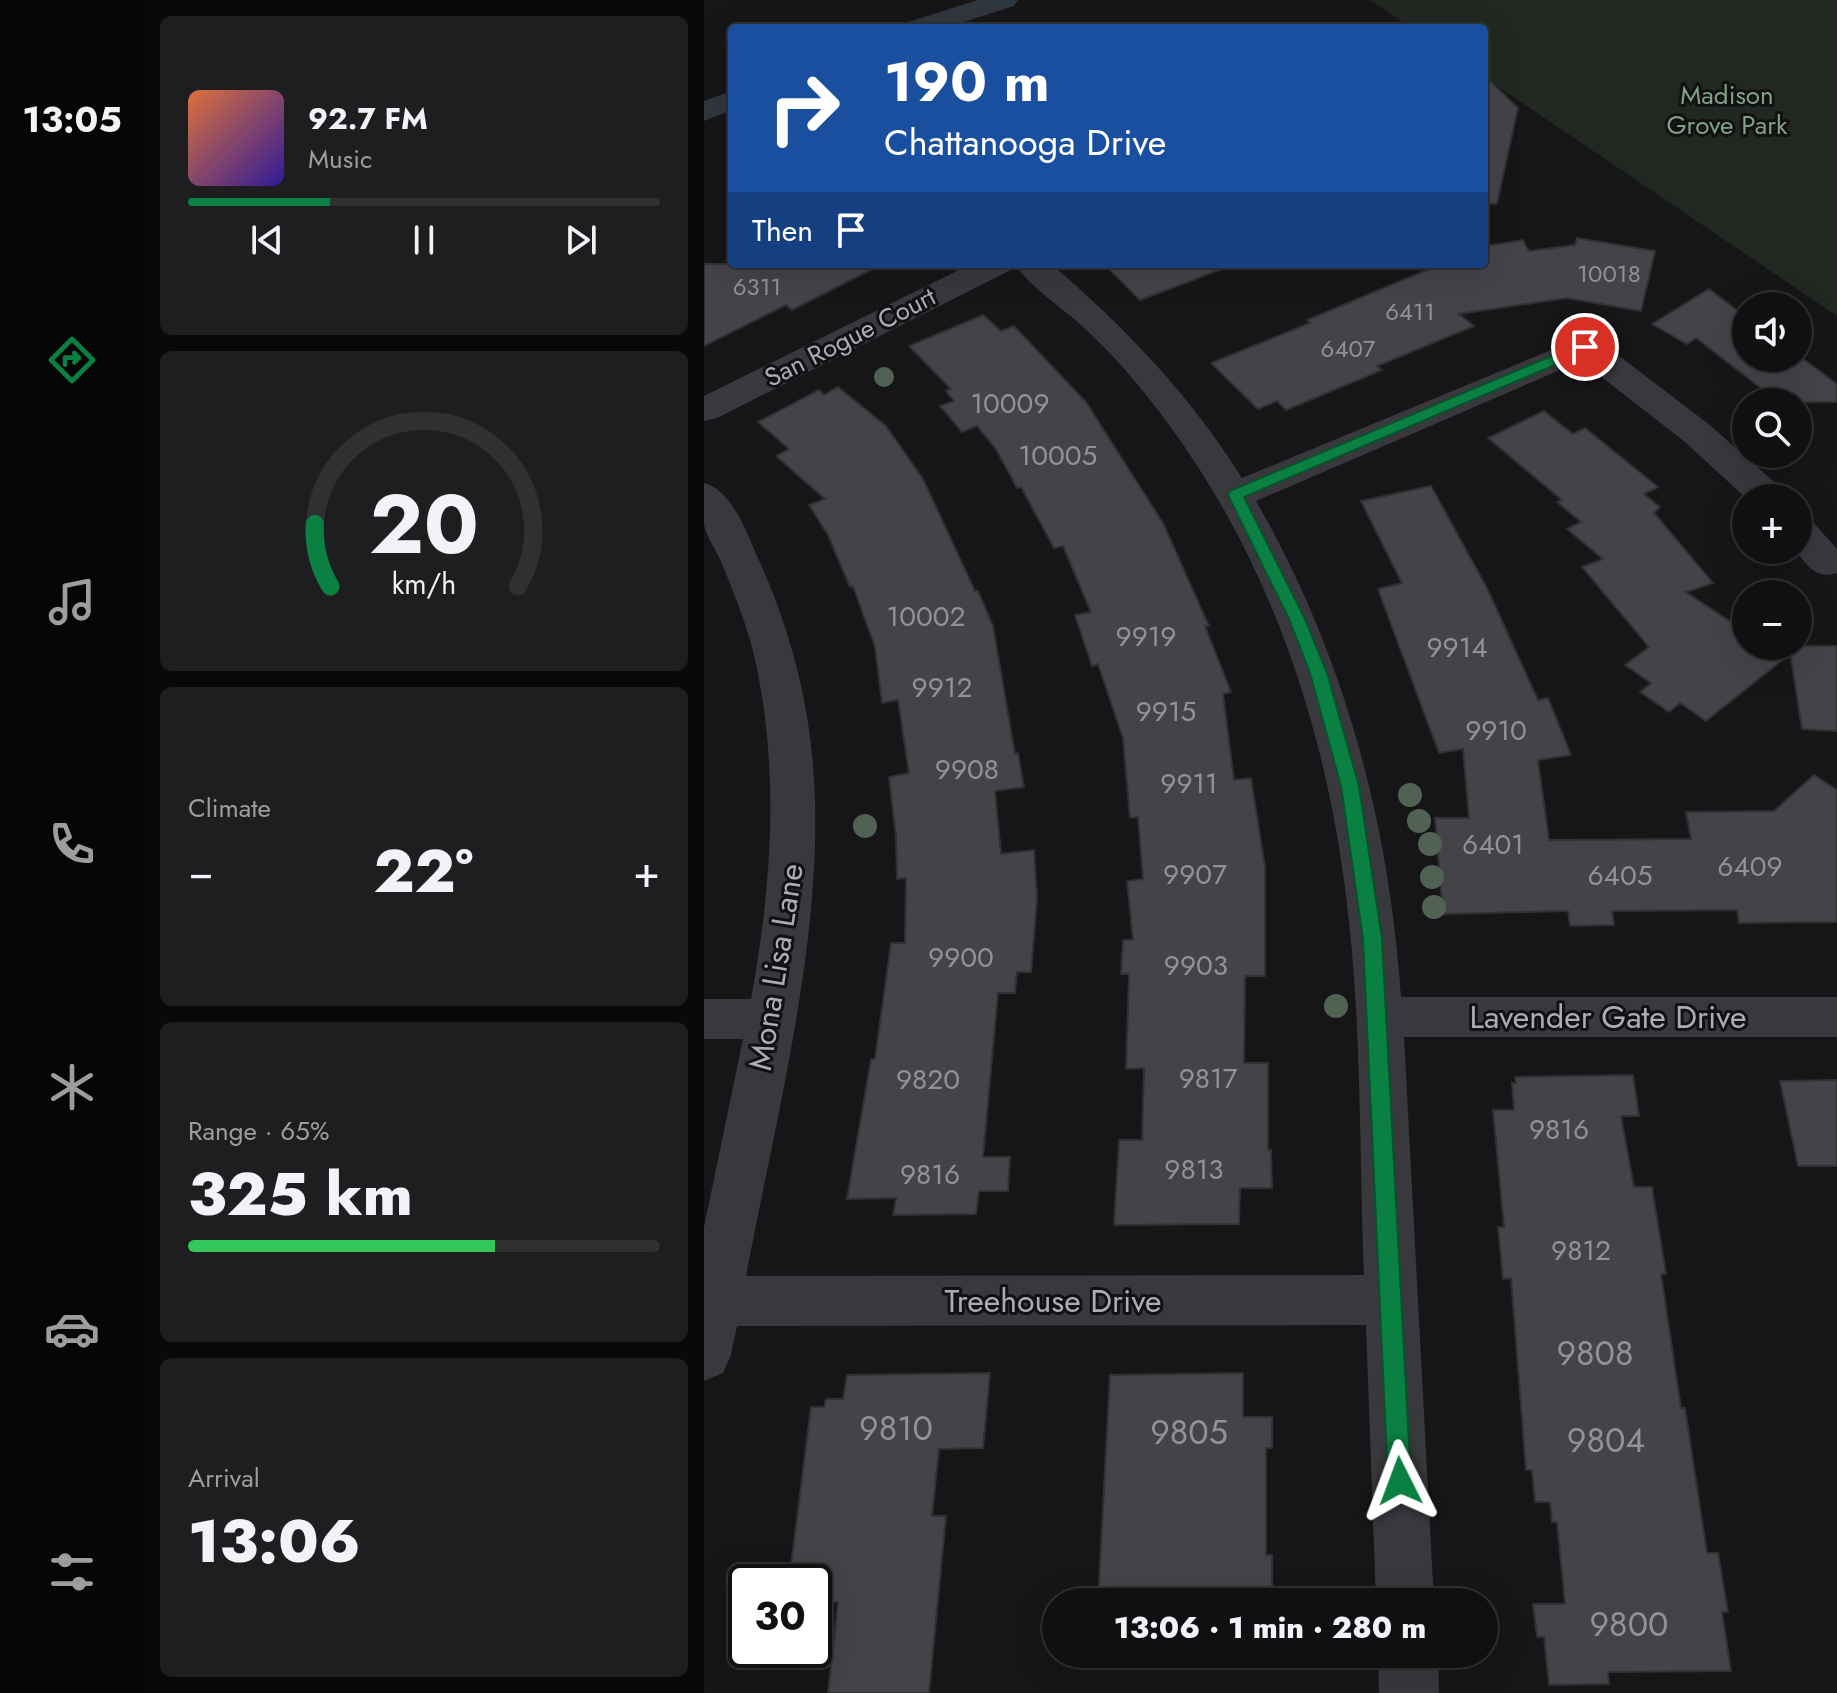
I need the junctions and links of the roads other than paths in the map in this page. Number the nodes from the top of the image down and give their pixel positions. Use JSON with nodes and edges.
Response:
{"nodes":[{"id":1,"x":989,"y":268,"type":"edge"},
{"id":2,"x":1036,"y":268,"type":"edge"},
{"id":3,"x":704,"y":410,"type":"edge"},
{"id":4,"x":1754,"y":484,"type":"edge"},
{"id":5,"x":704,"y":495,"type":"edge"},
{"id":6,"x":1235,"y":495,"type":"junction"},
{"id":7,"x":1812,"y":545,"type":"edge"},
{"id":8,"x":1827,"y":563,"type":"dead end"},
{"id":9,"x":1378,"y":1017,"type":"junction"},
{"id":10,"x":1837,"y":1017,"type":"edge"},
{"id":11,"x":704,"y":1019,"type":"edge"},
{"id":12,"x":771,"y":1019,"type":"junction"},
{"id":13,"x":1391,"y":1300,"type":"junction"},
{"id":14,"x":715,"y":1301,"type":"junction"},
{"id":15,"x":704,"y":1355,"type":"edge"},
{"id":16,"x":1404,"y":1588,"type":"edge"},
{"id":17,"x":1408,"y":1668,"type":"edge"},
{"id":18,"x":1409,"y":1693,"type":"edge"}],
"edges":[{"from":1,"to":3,"type":"street","name":"San Rogue Court"},
{"from":2,"to":6,"type":"street"},
{"from":4,"to":6,"type":"street"},
{"from":5,"to":12,"type":"street","name":"Mona Lisa Lane"},
{"from":6,"to":9,"type":"street"},
{"from":7,"to":8,"type":"street"},
{"from":9,"to":10,"type":"street","name":"Lavender Gate Drive"},
{"from":9,"to":13,"type":"street"},
{"from":11,"to":12,"type":"street"},
{"from":12,"to":14,"type":"street","name":"Mona Lisa Lane"},
{"from":13,"to":14,"type":"street","name":"Treehouse Drive"},
{"from":13,"to":16,"type":"street"},
{"from":14,"to":15,"type":"street","name":"Mona Lisa Lane"},
{"from":17,"to":18,"type":"street"}]}
